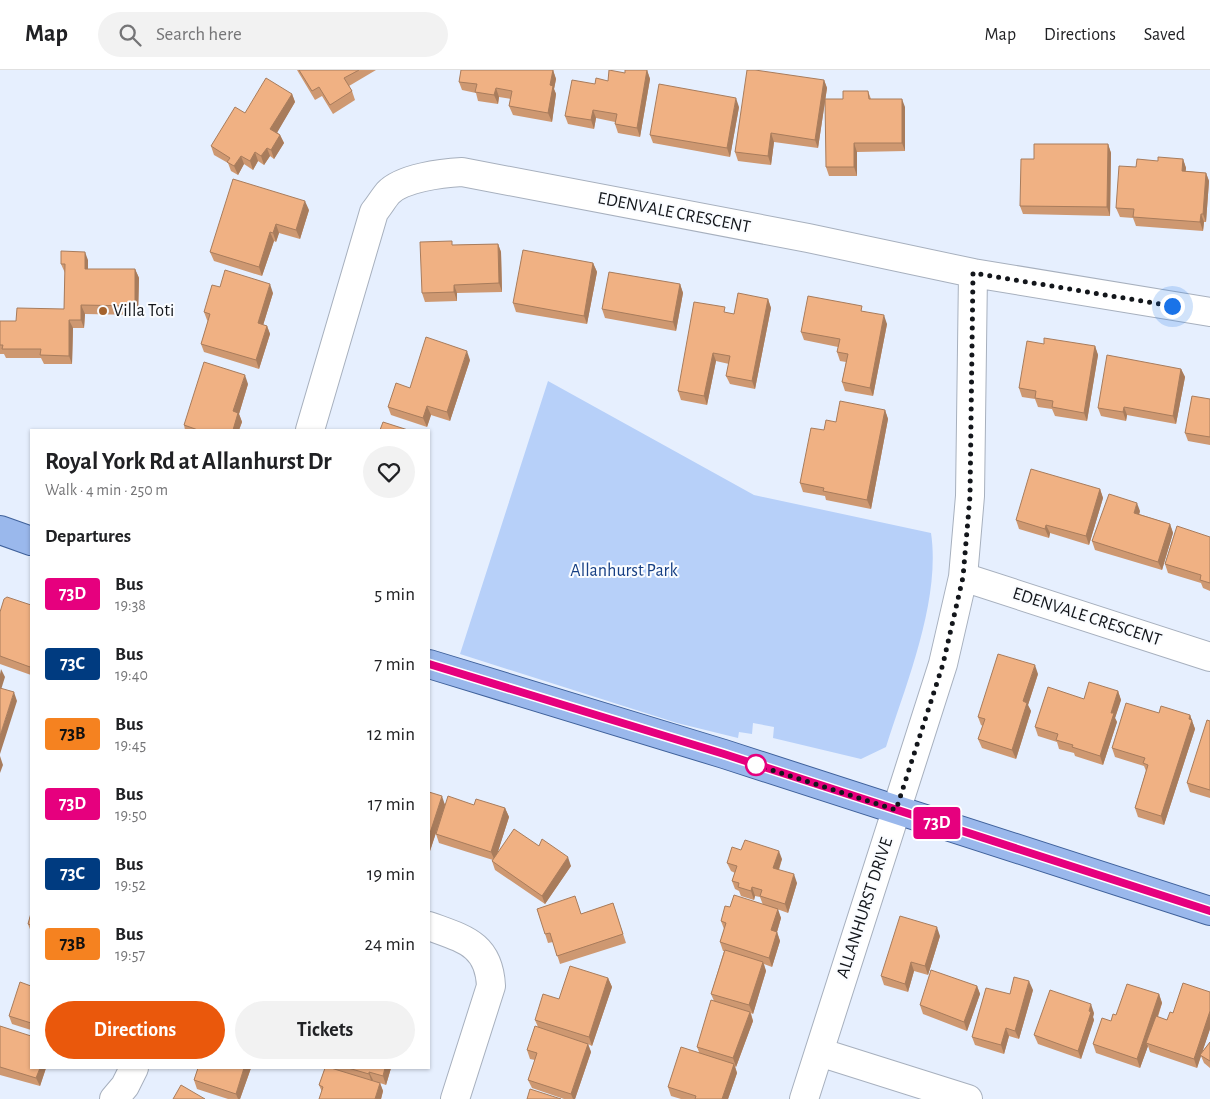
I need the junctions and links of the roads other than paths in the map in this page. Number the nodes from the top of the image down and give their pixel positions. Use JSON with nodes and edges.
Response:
{"nodes":[{"id":1,"x":973,"y":273,"type":"junction"},
{"id":2,"x":1210,"y":312,"type":"edge"},
{"id":3,"x":310,"y":429,"type":"edge"},
{"id":4,"x":0,"y":530,"type":"edge"},
{"id":5,"x":30,"y":541,"type":"edge"},
{"id":6,"x":963,"y":577,"type":"junction"},
{"id":7,"x":1210,"y":658,"type":"edge"},
{"id":8,"x":430,"y":664,"type":"edge"},
{"id":9,"x":896,"y":810,"type":"junction"},
{"id":10,"x":1210,"y":911,"type":"edge"},
{"id":11,"x":430,"y":926,"type":"edge"},
{"id":12,"x":819,"y":1052,"type":"junction"},
{"id":13,"x":134,"y":1069,"type":"edge"},
{"id":14,"x":114,"y":1099,"type":"edge"},
{"id":15,"x":455,"y":1099,"type":"edge"},
{"id":16,"x":804,"y":1099,"type":"edge"},
{"id":17,"x":968,"y":1099,"type":"edge"}],
"edges":[{"from":1,"to":2,"type":"street","name":"EDENVALE CRESCENT"},
{"from":1,"to":3,"type":"street","name":"EDENVALE CRESCENT"},
{"from":1,"to":6,"type":"street","name":"ALLANHURST DRIVE"},
{"from":4,"to":5,"type":"main road"},
{"from":6,"to":7,"type":"street","name":"EDENVALE CRESCENT"},
{"from":6,"to":9,"type":"street","name":"ALLANHURST DRIVE"},
{"from":8,"to":9,"type":"main road"},
{"from":9,"to":10,"type":"main road"},
{"from":9,"to":12,"type":"street","name":"ALLANHURST DRIVE"},
{"from":11,"to":15,"type":"street"},
{"from":12,"to":16,"type":"street","name":"ALLANHURST DRIVE"},
{"from":12,"to":17,"type":"street"},
{"from":13,"to":14,"type":"street"}]}
